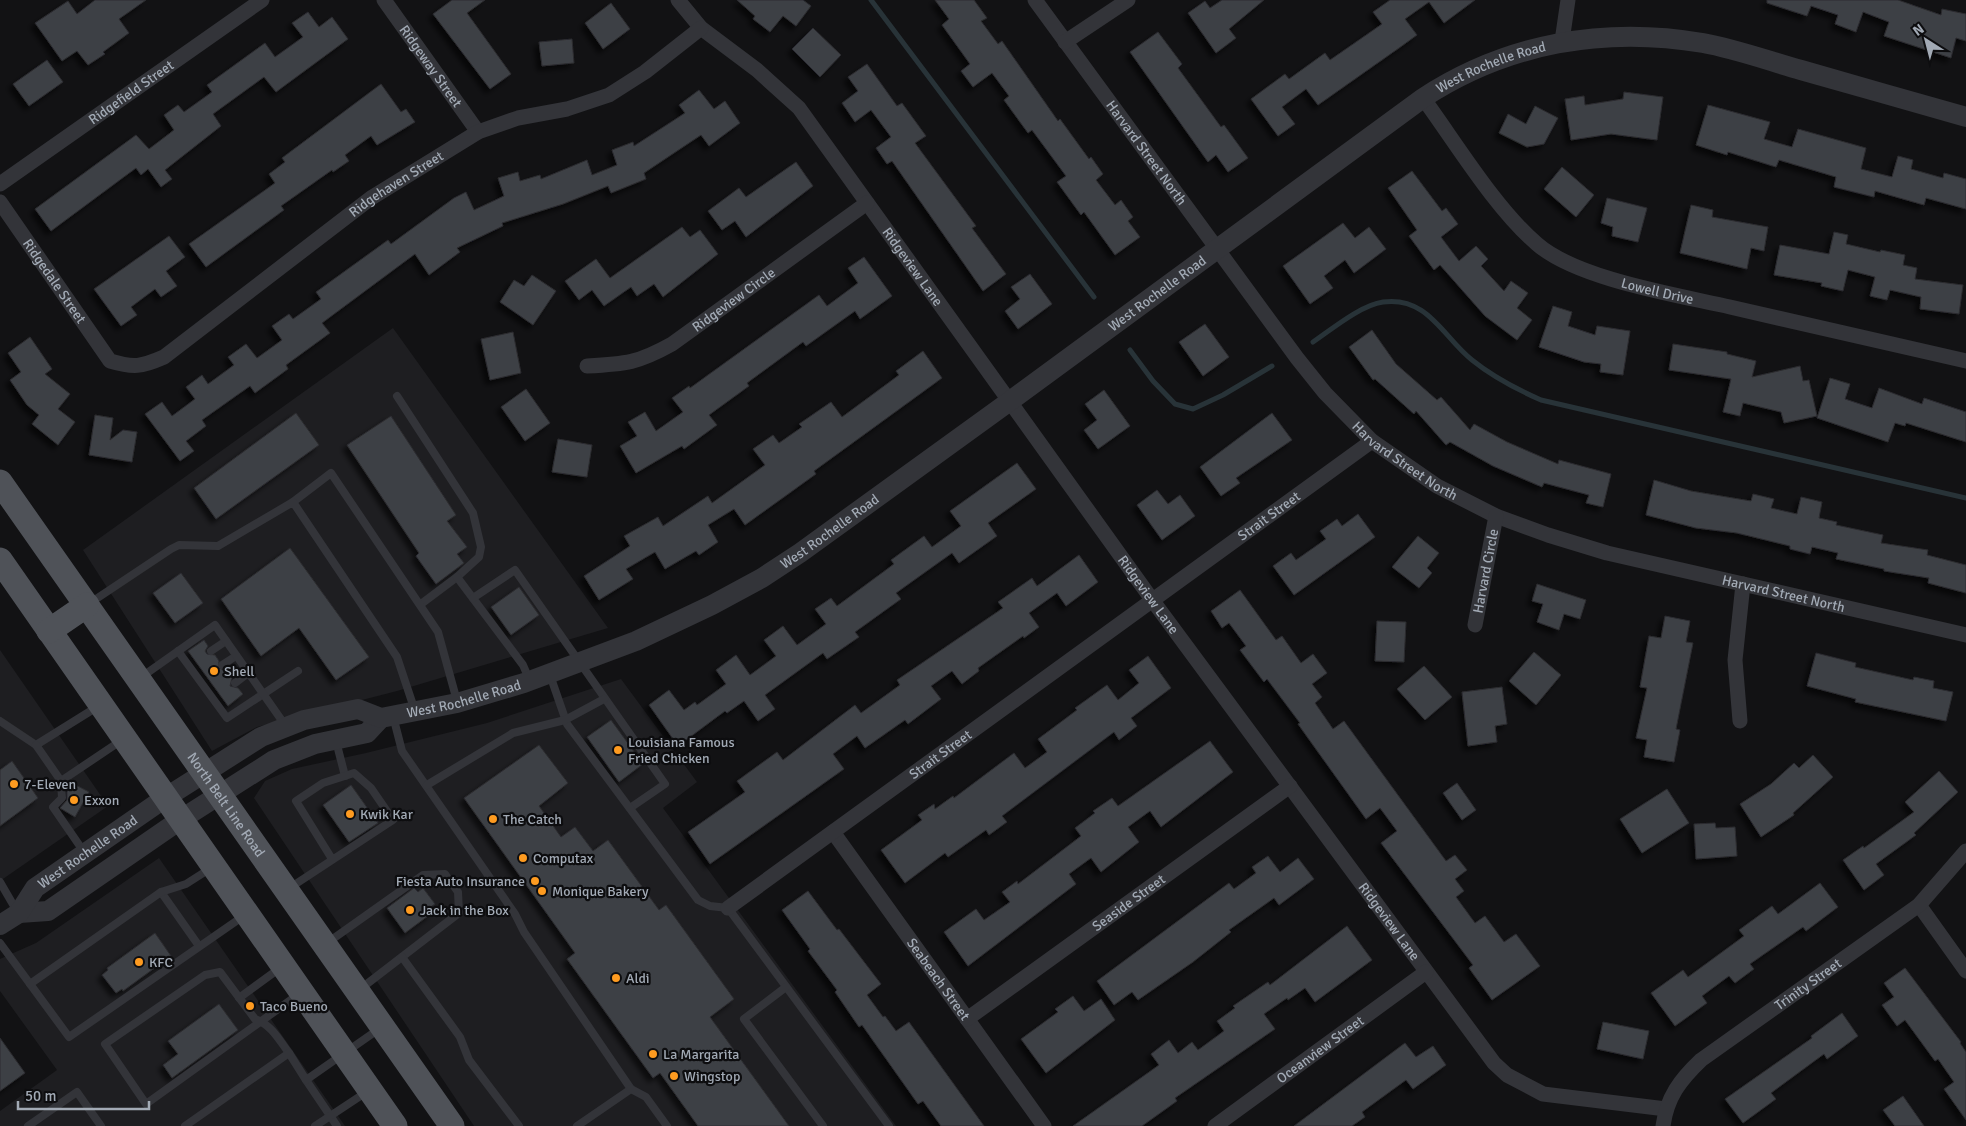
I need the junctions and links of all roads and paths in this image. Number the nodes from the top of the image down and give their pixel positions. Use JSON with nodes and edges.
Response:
{"nodes":[{"id":1,"x":262,"y":0,"type":"edge"},
{"id":2,"x":384,"y":0,"type":"edge"},
{"id":3,"x":678,"y":0,"type":"edge"},
{"id":4,"x":1035,"y":0,"type":"edge"},
{"id":5,"x":1128,"y":0,"type":"edge"},
{"id":6,"x":1568,"y":0,"type":"edge"},
{"id":7,"x":700,"y":28,"type":"junction"},
{"id":8,"x":1562,"y":41,"type":"junction"},
{"id":9,"x":1065,"y":42,"type":"junction"},
{"id":10,"x":1423,"y":98,"type":"junction"},
{"id":11,"x":1966,"y":117,"type":"edge"},
{"id":12,"x":478,"y":132,"type":"junction"},
{"id":13,"x":0,"y":184,"type":"edge"},
{"id":14,"x":0,"y":202,"type":"edge"},
{"id":15,"x":867,"y":203,"type":"junction"},
{"id":16,"x":1217,"y":249,"type":"junction"},
{"id":17,"x":110,"y":361,"type":"joint"},
{"id":18,"x":1966,"y":361,"type":"edge"},
{"id":19,"x":587,"y":366,"type":"dead end"},
{"id":20,"x":397,"y":396,"type":"dead end"},
{"id":21,"x":1010,"y":401,"type":"junction"},
{"id":22,"x":1372,"y":441,"type":"junction"},
{"id":23,"x":0,"y":482,"type":"edge"},
{"id":24,"x":293,"y":502,"type":"junction"},
{"id":25,"x":1496,"y":516,"type":"junction"},
{"id":26,"x":0,"y":560,"type":"edge"},
{"id":27,"x":457,"y":577,"type":"junction"},
{"id":28,"x":1743,"y":584,"type":"junction"},
{"id":29,"x":473,"y":598,"type":"junction"},
{"id":30,"x":1153,"y":601,"type":"junction"},
{"id":31,"x":421,"y":604,"type":"junction"},
{"id":32,"x":86,"y":605,"type":"junction"},
{"id":33,"x":1475,"y":625,"type":"dead end"},
{"id":34,"x":49,"y":631,"type":"junction"},
{"id":35,"x":1966,"y":635,"type":"edge"},
{"id":36,"x":226,"y":641,"type":"junction"},
{"id":37,"x":178,"y":651,"type":"junction"},
{"id":38,"x":211,"y":651,"type":"dead end"},
{"id":39,"x":236,"y":656,"type":"junction"},
{"id":40,"x":579,"y":664,"type":"junction"},
{"id":41,"x":222,"y":665,"type":"dead end"},
{"id":42,"x":298,"y":671,"type":"dead end"},
{"id":43,"x":248,"y":673,"type":"junction"},
{"id":44,"x":550,"y":675,"type":"junction"},
{"id":45,"x":139,"y":679,"type":"junction"},
{"id":46,"x":530,"y":681,"type":"junction"},
{"id":47,"x":235,"y":683,"type":"dead end"},
{"id":48,"x":263,"y":694,"type":"junction"},
{"id":49,"x":604,"y":699,"type":"junction"},
{"id":50,"x":457,"y":703,"type":"junction"},
{"id":51,"x":100,"y":705,"type":"junction"},
{"id":52,"x":415,"y":711,"type":"junction"},
{"id":53,"x":387,"y":717,"type":"junction"},
{"id":54,"x":565,"y":720,"type":"junction"},
{"id":55,"x":1740,"y":721,"type":"dead end"},
{"id":56,"x":1,"y":723,"type":"edge"},
{"id":57,"x":286,"y":727,"type":"junction"},
{"id":58,"x":123,"y":738,"type":"junction"},
{"id":59,"x":335,"y":740,"type":"junction"},
{"id":60,"x":36,"y":745,"type":"junction"},
{"id":61,"x":204,"y":773,"type":"junction"},
{"id":62,"x":344,"y":776,"type":"junction"},
{"id":63,"x":62,"y":781,"type":"junction"},
{"id":64,"x":427,"y":785,"type":"junction"},
{"id":65,"x":1290,"y":786,"type":"junction"},
{"id":66,"x":220,"y":795,"type":"junction"},
{"id":67,"x":164,"y":798,"type":"junction"},
{"id":68,"x":630,"y":808,"type":"junction"},
{"id":69,"x":180,"y":820,"type":"junction"},
{"id":70,"x":833,"y":832,"type":"junction"},
{"id":71,"x":1966,"y":851,"type":"edge"},
{"id":72,"x":85,"y":854,"type":"junction"},
{"id":73,"x":332,"y":859,"type":"junction"},
{"id":74,"x":212,"y":867,"type":"junction"},
{"id":75,"x":0,"y":882,"type":"edge"},
{"id":76,"x":287,"y":890,"type":"junction"},
{"id":77,"x":162,"y":892,"type":"junction"},
{"id":78,"x":1919,"y":905,"type":"junction"},
{"id":79,"x":728,"y":908,"type":"junction"},
{"id":80,"x":19,"y":914,"type":"junction"},
{"id":81,"x":246,"y":914,"type":"junction"},
{"id":82,"x":0,"y":925,"type":"edge"},
{"id":83,"x":0,"y":943,"type":"edge"},
{"id":84,"x":326,"y":944,"type":"junction"},
{"id":85,"x":199,"y":946,"type":"junction"},
{"id":86,"x":402,"y":957,"type":"junction"},
{"id":87,"x":283,"y":966,"type":"junction"},
{"id":88,"x":1966,"y":971,"type":"edge"},
{"id":89,"x":1426,"y":972,"type":"junction"},
{"id":90,"x":30,"y":984,"type":"junction"},
{"id":91,"x":786,"y":987,"type":"junction"},
{"id":92,"x":358,"y":991,"type":"junction"},
{"id":93,"x":302,"y":993,"type":"junction"},
{"id":94,"x":239,"y":998,"type":"junction"},
{"id":95,"x":967,"y":1019,"type":"junction"},
{"id":96,"x":262,"y":1022,"type":"junction"},
{"id":97,"x":383,"y":1026,"type":"junction"},
{"id":98,"x":343,"y":1053,"type":"junction"},
{"id":99,"x":289,"y":1054,"type":"junction"},
{"id":100,"x":306,"y":1080,"type":"junction"},
{"id":101,"x":631,"y":1089,"type":"junction"},
{"id":102,"x":369,"y":1090,"type":"junction"},
{"id":103,"x":1666,"y":1109,"type":"junction"},
{"id":104,"x":330,"y":1115,"type":"junction"},
{"id":105,"x":28,"y":1126,"type":"edge"},
{"id":106,"x":101,"y":1126,"type":"edge"},
{"id":107,"x":185,"y":1126,"type":"edge"},
{"id":108,"x":315,"y":1126,"type":"edge"},
{"id":109,"x":337,"y":1126,"type":"edge"},
{"id":110,"x":395,"y":1126,"type":"edge"},
{"id":111,"x":452,"y":1126,"type":"edge"},
{"id":112,"x":519,"y":1126,"type":"edge"},
{"id":113,"x":577,"y":1126,"type":"edge"},
{"id":114,"x":667,"y":1126,"type":"edge"},
{"id":115,"x":823,"y":1126,"type":"edge"},
{"id":116,"x":889,"y":1126,"type":"edge"},
{"id":117,"x":1044,"y":1126,"type":"edge"},
{"id":118,"x":1215,"y":1126,"type":"edge"},
{"id":119,"x":1663,"y":1126,"type":"edge"}],
"edges":[{"from":1,"to":13,"type":"street","name":"Ridgefield Street"},
{"from":2,"to":12,"type":"street","name":"Ridgeway Street"},
{"from":3,"to":7,"type":"street","name":"Ridgeview Lane"},
{"from":4,"to":9,"type":"street","name":"Harvard Street North"},
{"from":5,"to":9,"type":"street"},
{"from":6,"to":8,"type":"street"},
{"from":7,"to":12,"type":"street","name":"Ridgehaven Street"},
{"from":7,"to":15,"type":"street","name":"Ridgeview Lane"},
{"from":8,"to":10,"type":"street","name":"West Rochelle Road"},
{"from":8,"to":11,"type":"street","name":"West Rochelle Road"},
{"from":9,"to":16,"type":"street","name":"Harvard Street North"},
{"from":10,"to":16,"type":"street","name":"West Rochelle Road"},
{"from":10,"to":18,"type":"street","name":"Lowell Drive"},
{"from":12,"to":17,"type":"street","name":"Ridgehaven Street"},
{"from":14,"to":17,"type":"street","name":"Ridgedale Street"},
{"from":15,"to":19,"type":"street","name":"Ridgeview Circle"},
{"from":15,"to":21,"type":"street","name":"Ridgeview Lane"},
{"from":16,"to":21,"type":"street","name":"West Rochelle Road"},
{"from":16,"to":22,"type":"street","name":"Harvard Street North"},
{"from":20,"to":27,"type":"lane"},
{"from":21,"to":30,"type":"street","name":"Ridgeview Lane"},
{"from":21,"to":40,"type":"street","name":"West Rochelle Road"},
{"from":22,"to":25,"type":"street","name":"Harvard Street North"},
{"from":22,"to":30,"type":"street","name":"Strait Street"},
{"from":23,"to":32,"type":"main road","name":"North Belt Line Road"},
{"from":24,"to":31,"type":"lane"},
{"from":24,"to":32,"type":"lane"},
{"from":24,"to":52,"type":"lane"},
{"from":25,"to":28,"type":"street","name":"Harvard Street North"},
{"from":25,"to":33,"type":"street","name":"Harvard Circle"},
{"from":26,"to":34,"type":"main road"},
{"from":27,"to":29,"type":"lane"},
{"from":27,"to":31,"type":"lane"},
{"from":28,"to":35,"type":"street","name":"Harvard Street North"},
{"from":28,"to":55,"type":"street"},
{"from":29,"to":40,"type":"lane"},
{"from":29,"to":46,"type":"lane"},
{"from":30,"to":65,"type":"street","name":"Ridgeview Lane"},
{"from":30,"to":70,"type":"street","name":"Strait Street"},
{"from":31,"to":50,"type":"lane"},
{"from":32,"to":34,"type":"main road"},
{"from":32,"to":45,"type":"main road","name":"North Belt Line Road"},
{"from":34,"to":51,"type":"main road"},
{"from":36,"to":37,"type":"lane"},
{"from":36,"to":38,"type":"lane"},
{"from":36,"to":39,"type":"lane"},
{"from":37,"to":45,"type":"lane"},
{"from":37,"to":48,"type":"lane"},
{"from":39,"to":41,"type":"lane"},
{"from":39,"to":43,"type":"lane"},
{"from":40,"to":44,"type":"street","name":"West Rochelle Road"},
{"from":40,"to":49,"type":"lane"},
{"from":42,"to":48,"type":"lane"},
{"from":43,"to":47,"type":"lane"},
{"from":43,"to":48,"type":"lane"},
{"from":44,"to":46,"type":"street","name":"West Rochelle Road"},
{"from":44,"to":54,"type":"lane"},
{"from":45,"to":61,"type":"main road","name":"North Belt Line Road"},
{"from":46,"to":50,"type":"street","name":"West Rochelle Road"},
{"from":48,"to":57,"type":"lane"},
{"from":49,"to":54,"type":"lane"},
{"from":49,"to":68,"type":"lane"},
{"from":50,"to":52,"type":"street","name":"West Rochelle Road"},
{"from":51,"to":58,"type":"main road"},
{"from":51,"to":60,"type":"lane"},
{"from":52,"to":53,"type":"street","name":"West Rochelle Road"},
{"from":53,"to":57,"type":"street","name":"West Rochelle Road"},
{"from":53,"to":59,"type":"street","name":"West Rochelle Road"},
{"from":53,"to":64,"type":"lane"},
{"from":54,"to":64,"type":"lane"},
{"from":54,"to":68,"type":"lane"},
{"from":56,"to":60,"type":"lane"},
{"from":57,"to":61,"type":"street","name":"West Rochelle Road"},
{"from":58,"to":63,"type":"lane"},
{"from":58,"to":67,"type":"main road"},
{"from":59,"to":62,"type":"lane"},
{"from":59,"to":66,"type":"street","name":"West Rochelle Road"},
{"from":60,"to":63,"type":"lane"},
{"from":61,"to":66,"type":"main road","name":"North Belt Line Road"},
{"from":61,"to":67,"type":"street","name":"West Rochelle Road"},
{"from":62,"to":73,"type":"lane"},
{"from":62,"to":73,"type":"lane"},
{"from":63,"to":72,"type":"lane"},
{"from":64,"to":101,"type":"lane"},
{"from":65,"to":89,"type":"street","name":"Ridgeview Lane"},
{"from":65,"to":95,"type":"street","name":"Seaside Street"},
{"from":66,"to":69,"type":"street","name":"West Rochelle Road"},
{"from":66,"to":76,"type":"main road","name":"North Belt Line Road"},
{"from":67,"to":69,"type":"main road"},
{"from":67,"to":72,"type":"street","name":"West Rochelle Road"},
{"from":68,"to":79,"type":"lane"},
{"from":69,"to":74,"type":"main road"},
{"from":69,"to":80,"type":"street","name":"West Rochelle Road"},
{"from":70,"to":79,"type":"street","name":"Strait Street"},
{"from":70,"to":95,"type":"street","name":"Seabeach Street"},
{"from":71,"to":78,"type":"street","name":"Trinity Street"},
{"from":72,"to":80,"type":"street","name":"West Rochelle Road"},
{"from":73,"to":76,"type":"lane"},
{"from":74,"to":77,"type":"lane"},
{"from":74,"to":81,"type":"main road"},
{"from":75,"to":80,"type":"lane"},
{"from":76,"to":84,"type":"main road","name":"North Belt Line Road"},
{"from":77,"to":85,"type":"lane"},
{"from":77,"to":90,"type":"lane"},
{"from":78,"to":88,"type":"street"},
{"from":78,"to":103,"type":"street","name":"Trinity Street"},
{"from":79,"to":91,"type":"lane"},
{"from":80,"to":82,"type":"street","name":"West Rochelle Road"},
{"from":81,"to":85,"type":"lane"},
{"from":81,"to":87,"type":"main road"},
{"from":83,"to":90,"type":"lane"},
{"from":84,"to":86,"type":"lane"},
{"from":84,"to":92,"type":"main road","name":"North Belt Line Road"},
{"from":85,"to":90,"type":"lane"},
{"from":86,"to":92,"type":"lane"},
{"from":86,"to":112,"type":"lane"},
{"from":87,"to":93,"type":"main road"},
{"from":87,"to":94,"type":"lane"},
{"from":89,"to":103,"type":"street","name":"Ridgeview Lane"},
{"from":89,"to":118,"type":"street","name":"Oceanview Street"},
{"from":91,"to":115,"type":"lane"},
{"from":91,"to":116,"type":"lane"},
{"from":92,"to":97,"type":"main road","name":"North Belt Line Road"},
{"from":93,"to":96,"type":"lane"},
{"from":93,"to":98,"type":"main road"},
{"from":94,"to":96,"type":"lane"},
{"from":94,"to":96,"type":"lane"},
{"from":95,"to":117,"type":"street","name":"Seabeach Street"},
{"from":96,"to":99,"type":"lane"},
{"from":97,"to":98,"type":"lane"},
{"from":97,"to":111,"type":"main road","name":"North Belt Line Road"},
{"from":98,"to":100,"type":"lane"},
{"from":98,"to":102,"type":"main road"},
{"from":99,"to":100,"type":"lane"},
{"from":99,"to":107,"type":"lane"},
{"from":100,"to":104,"type":"lane"},
{"from":101,"to":113,"type":"lane"},
{"from":101,"to":114,"type":"lane"},
{"from":102,"to":104,"type":"lane"},
{"from":102,"to":110,"type":"main road"},
{"from":103,"to":119,"type":"street","name":"Trinity Street"},
{"from":104,"to":108,"type":"lane"},
{"from":104,"to":109,"type":"lane"},
{"from":105,"to":106,"type":"lane"}]}
